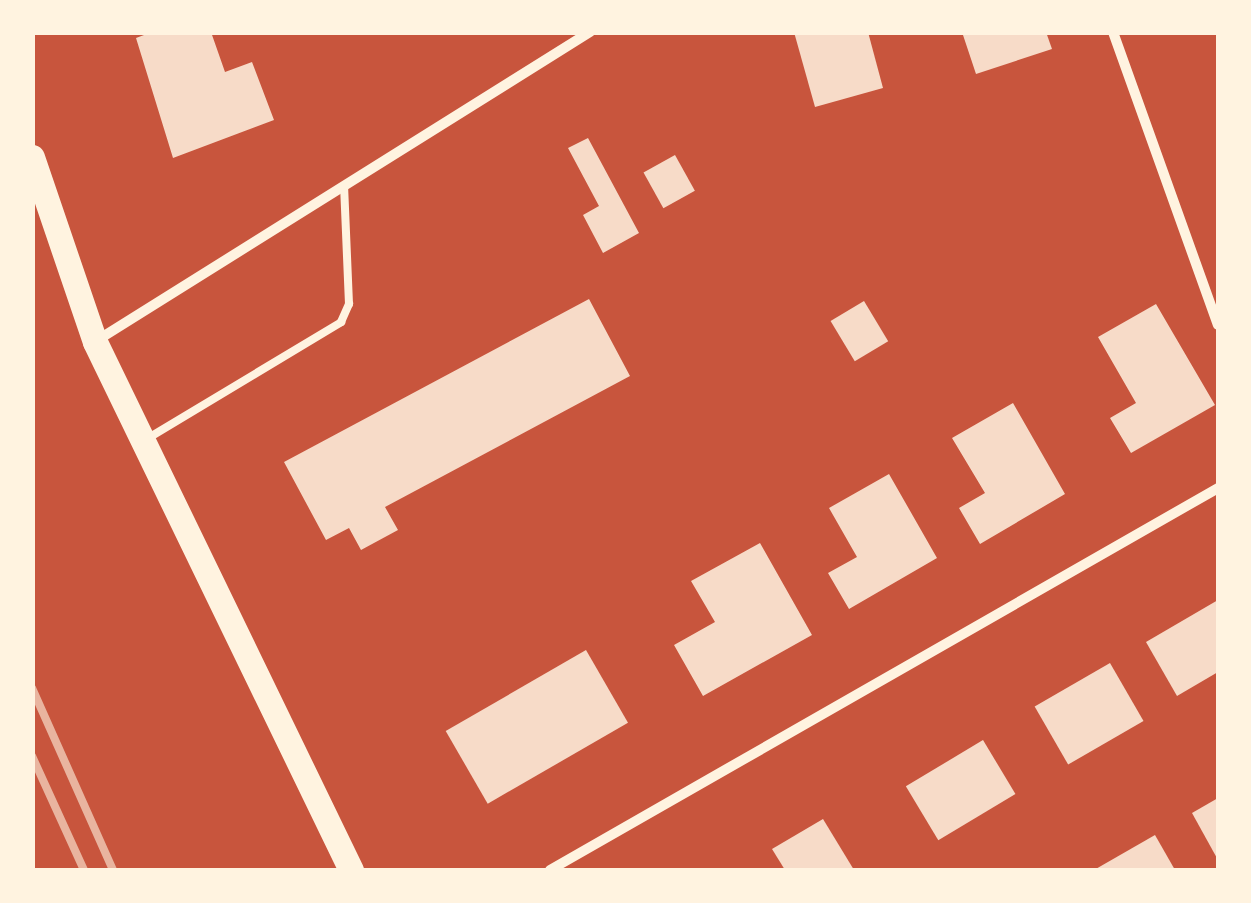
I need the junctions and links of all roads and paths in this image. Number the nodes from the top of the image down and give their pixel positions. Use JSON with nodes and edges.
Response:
{"nodes":[{"id":1,"x":590,"y":32,"type":"edge"},
{"id":2,"x":1112,"y":32,"type":"edge"},
{"id":3,"x":32,"y":157,"type":"edge"},
{"id":4,"x":344,"y":187,"type":"junction"},
{"id":5,"x":1218,"y":325,"type":"edge"},
{"id":6,"x":95,"y":342,"type":"junction"},
{"id":7,"x":144,"y":441,"type":"junction"},
{"id":8,"x":1218,"y":488,"type":"edge"},
{"id":9,"x":352,"y":870,"type":"edge"},
{"id":10,"x":550,"y":870,"type":"edge"}],
"edges":[{"from":1,"to":4,"type":"street"},
{"from":2,"to":5,"type":"street"},
{"from":3,"to":6,"type":"main road"},
{"from":4,"to":6,"type":"street"},
{"from":4,"to":7,"type":"lane"},
{"from":6,"to":7,"type":"main road"},
{"from":7,"to":9,"type":"main road"},
{"from":8,"to":10,"type":"street"}]}
